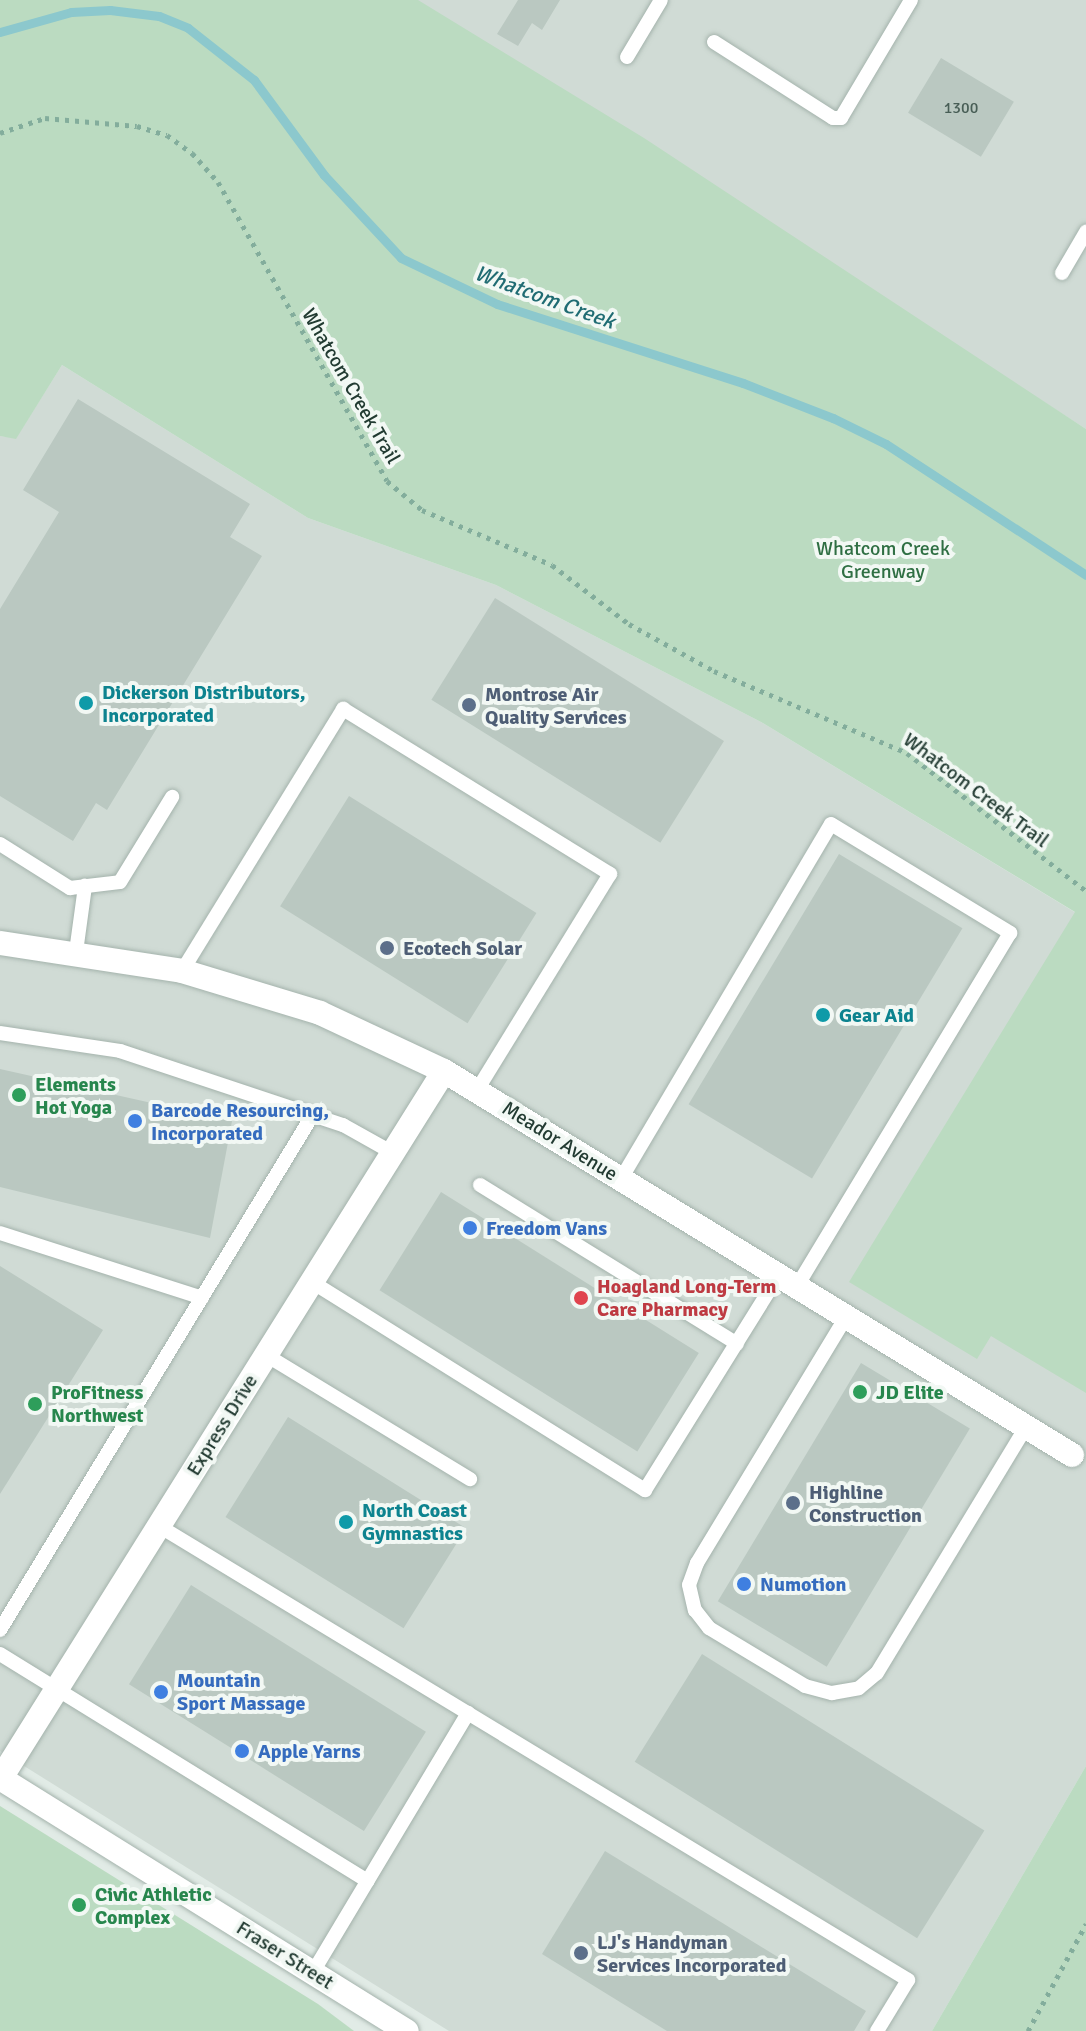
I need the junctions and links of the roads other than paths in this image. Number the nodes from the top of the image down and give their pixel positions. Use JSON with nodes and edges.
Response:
{"nodes":[{"id":1,"x":661,"y":0,"type":"edge"},
{"id":2,"x":911,"y":0,"type":"edge"},
{"id":3,"x":714,"y":42,"type":"dead end"},
{"id":4,"x":627,"y":57,"type":"dead end"},
{"id":5,"x":1086,"y":232,"type":"edge"},
{"id":6,"x":1062,"y":273,"type":"dead end"},
{"id":7,"x":172,"y":797,"type":"dead end"},
{"id":8,"x":0,"y":844,"type":"edge"},
{"id":9,"x":85,"y":886,"type":"junction"},
{"id":10,"x":0,"y":943,"type":"edge"},
{"id":11,"x":76,"y":952,"type":"junction"},
{"id":12,"x":182,"y":971,"type":"junction"},
{"id":13,"x":0,"y":1033,"type":"edge"},
{"id":14,"x":444,"y":1071,"type":"junction"},
{"id":15,"x":477,"y":1090,"type":"junction"},
{"id":16,"x":312,"y":1116,"type":"junction"},
{"id":17,"x":393,"y":1153,"type":"junction"},
{"id":18,"x":621,"y":1179,"type":"junction"},
{"id":19,"x":480,"y":1185,"type":"dead end"},
{"id":20,"x":0,"y":1233,"type":"edge"},
{"id":21,"x":788,"y":1281,"type":"junction"},
{"id":22,"x":312,"y":1282,"type":"junction"},
{"id":23,"x":202,"y":1298,"type":"junction"},
{"id":24,"x":846,"y":1317,"type":"junction"},
{"id":25,"x":737,"y":1344,"type":"junction"},
{"id":26,"x":266,"y":1355,"type":"junction"},
{"id":27,"x":1026,"y":1427,"type":"junction"},
{"id":28,"x":1072,"y":1455,"type":"dead end"},
{"id":29,"x":470,"y":1479,"type":"dead end"},
{"id":30,"x":159,"y":1526,"type":"junction"},
{"id":31,"x":0,"y":1630,"type":"edge"},
{"id":32,"x":0,"y":1654,"type":"edge"},
{"id":33,"x":56,"y":1689,"type":"junction"},
{"id":34,"x":468,"y":1713,"type":"junction"},
{"id":35,"x":0,"y":1778,"type":"edge"},
{"id":36,"x":367,"y":1881,"type":"junction"},
{"id":37,"x":313,"y":1972,"type":"junction"},
{"id":38,"x":407,"y":2031,"type":"edge"},
{"id":39,"x":877,"y":2031,"type":"edge"}],
"edges":[{"from":1,"to":4,"type":"lane"},
{"from":2,"to":3,"type":"lane"},
{"from":5,"to":6,"type":"lane"},
{"from":7,"to":9,"type":"lane"},
{"from":8,"to":9,"type":"lane"},
{"from":9,"to":11,"type":"lane"},
{"from":10,"to":11,"type":"street","name":"Meador Avenue"},
{"from":11,"to":12,"type":"street","name":"Meador Avenue"},
{"from":12,"to":14,"type":"street","name":"Meador Avenue"},
{"from":12,"to":15,"type":"lane"},
{"from":13,"to":16,"type":"lane"},
{"from":14,"to":15,"type":"street","name":"Meador Avenue"},
{"from":14,"to":17,"type":"street","name":"Express Drive"},
{"from":15,"to":18,"type":"street","name":"Meador Avenue"},
{"from":16,"to":17,"type":"lane"},
{"from":16,"to":23,"type":"lane"},
{"from":17,"to":22,"type":"street","name":"Express Drive"},
{"from":18,"to":21,"type":"street","name":"Meador Avenue"},
{"from":18,"to":21,"type":"lane"},
{"from":19,"to":25,"type":"lane"},
{"from":20,"to":23,"type":"lane"},
{"from":21,"to":24,"type":"street","name":"Meador Avenue"},
{"from":21,"to":25,"type":"lane"},
{"from":22,"to":25,"type":"lane"},
{"from":22,"to":26,"type":"street","name":"Express Drive"},
{"from":23,"to":31,"type":"lane"},
{"from":24,"to":27,"type":"street","name":"Meador Avenue"},
{"from":24,"to":27,"type":"lane"},
{"from":26,"to":29,"type":"lane"},
{"from":26,"to":30,"type":"street","name":"Express Drive"},
{"from":27,"to":28,"type":"street","name":"Meador Avenue"},
{"from":30,"to":33,"type":"street","name":"Express Drive"},
{"from":30,"to":34,"type":"lane"},
{"from":32,"to":33,"type":"lane"},
{"from":33,"to":35,"type":"street","name":"Express Drive"},
{"from":33,"to":36,"type":"lane"},
{"from":34,"to":36,"type":"lane"},
{"from":34,"to":39,"type":"lane"},
{"from":35,"to":37,"type":"street","name":"Fraser Street"},
{"from":36,"to":37,"type":"lane"},
{"from":37,"to":38,"type":"street","name":"Fraser Street"}]}
